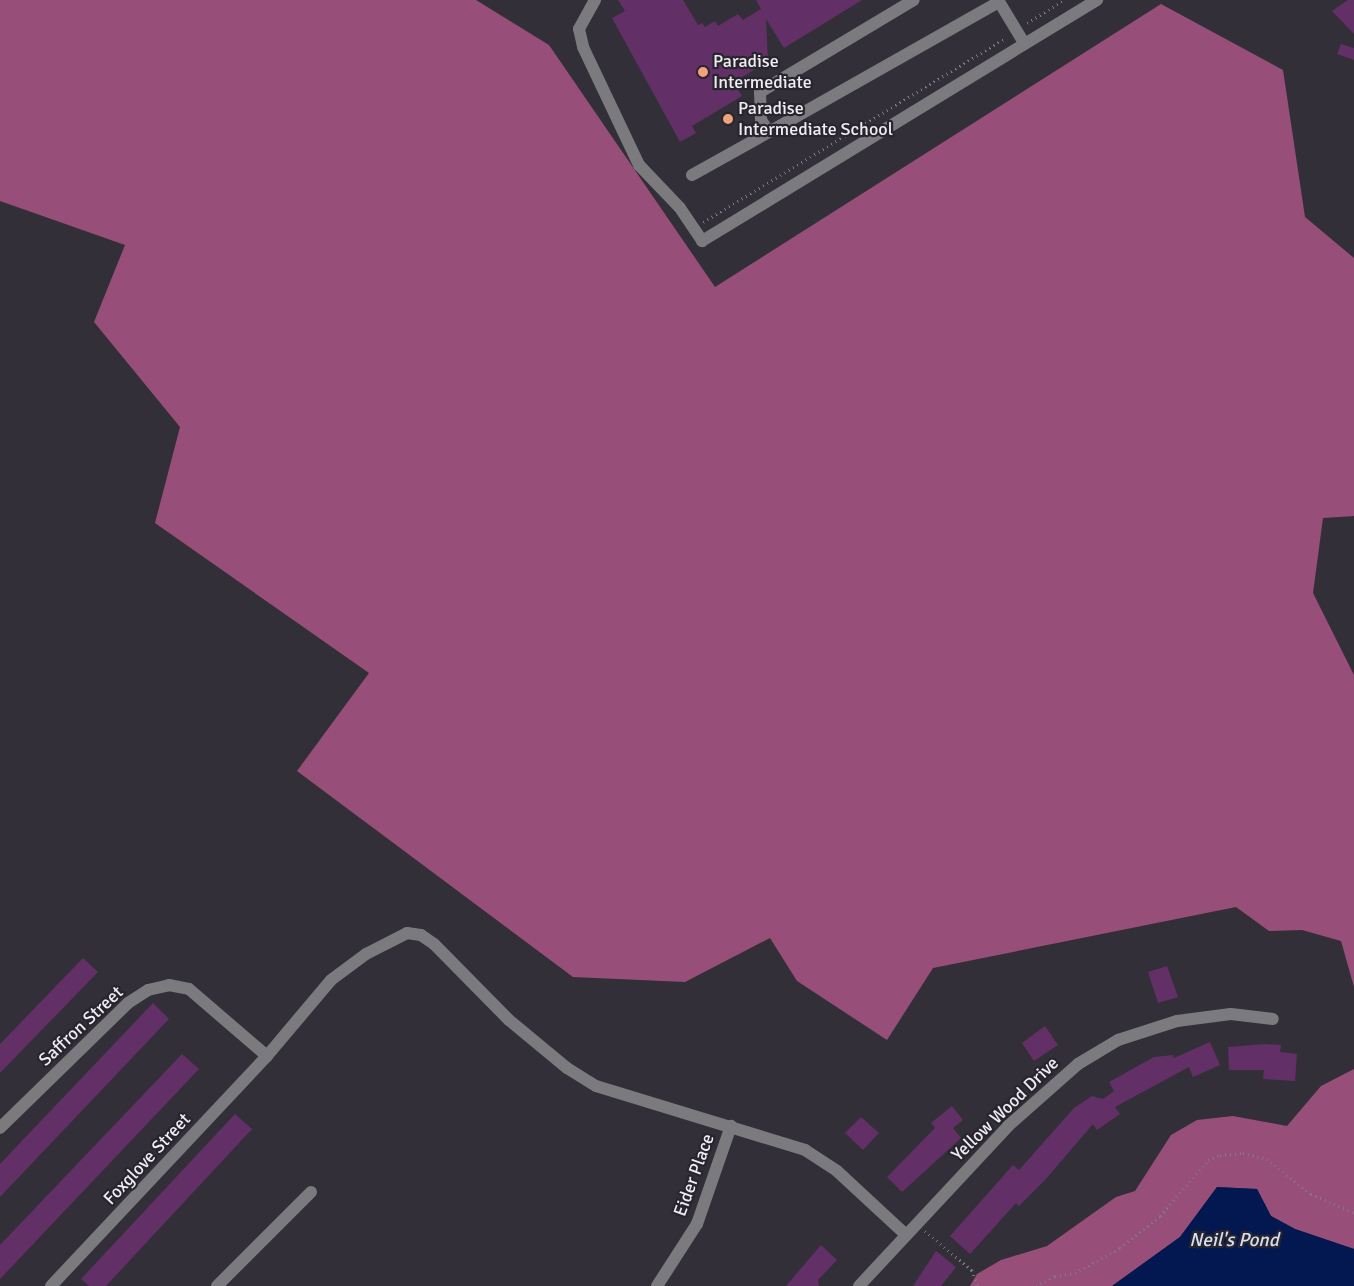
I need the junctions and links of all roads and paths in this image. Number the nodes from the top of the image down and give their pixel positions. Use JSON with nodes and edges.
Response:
{"nodes":[{"id":1,"x":594,"y":0,"type":"edge"},
{"id":2,"x":914,"y":0,"type":"edge"},
{"id":3,"x":1064,"y":0,"type":"edge"},
{"id":4,"x":1097,"y":0,"type":"edge"},
{"id":5,"x":999,"y":1,"type":"edge"},
{"id":6,"x":1016,"y":30,"type":"junction"},
{"id":7,"x":1024,"y":43,"type":"junction"},
{"id":8,"x":769,"y":132,"type":"junction"},
{"id":9,"x":692,"y":175,"type":"dead end"},
{"id":10,"x":694,"y":228,"type":"junction"},
{"id":11,"x":1273,"y":1018,"type":"dead end"},
{"id":12,"x":267,"y":1056,"type":"junction"},
{"id":13,"x":730,"y":1126,"type":"junction"},
{"id":14,"x":0,"y":1128,"type":"edge"},
{"id":15,"x":311,"y":1192,"type":"dead end"},
{"id":16,"x":1354,"y":1213,"type":"edge"},
{"id":17,"x":916,"y":1224,"type":"junction"},
{"id":18,"x":906,"y":1235,"type":"junction"},
{"id":19,"x":52,"y":1286,"type":"edge"},
{"id":20,"x":217,"y":1286,"type":"edge"},
{"id":21,"x":657,"y":1286,"type":"edge"},
{"id":22,"x":859,"y":1286,"type":"edge"},
{"id":23,"x":978,"y":1286,"type":"edge"},
{"id":24,"x":1036,"y":1286,"type":"edge"}],
"edges":[{"from":1,"to":10,"type":"street"},
{"from":2,"to":8,"type":"street"},
{"from":3,"to":6,"type":"path"},
{"from":4,"to":7,"type":"street"},
{"from":5,"to":6,"type":"street"},
{"from":5,"to":8,"type":"street"},
{"from":6,"to":7,"type":"street"},
{"from":6,"to":10,"type":"path"},
{"from":7,"to":10,"type":"street"},
{"from":8,"to":9,"type":"street"},
{"from":11,"to":17,"type":"street","name":"Yellow Wood Drive"},
{"from":12,"to":13,"type":"street","name":"Foxglove Street"},
{"from":12,"to":14,"type":"street","name":"Saffron Street"},
{"from":12,"to":19,"type":"street","name":"Foxglove Street"},
{"from":13,"to":18,"type":"street"},
{"from":13,"to":21,"type":"street","name":"Eider Place"},
{"from":15,"to":20,"type":"street"},
{"from":16,"to":24,"type":"path"},
{"from":17,"to":18,"type":"street","name":"Yellow Wood Drive"},
{"from":17,"to":23,"type":"path"},
{"from":18,"to":22,"type":"street","name":"Yellow Wood Drive"}]}
